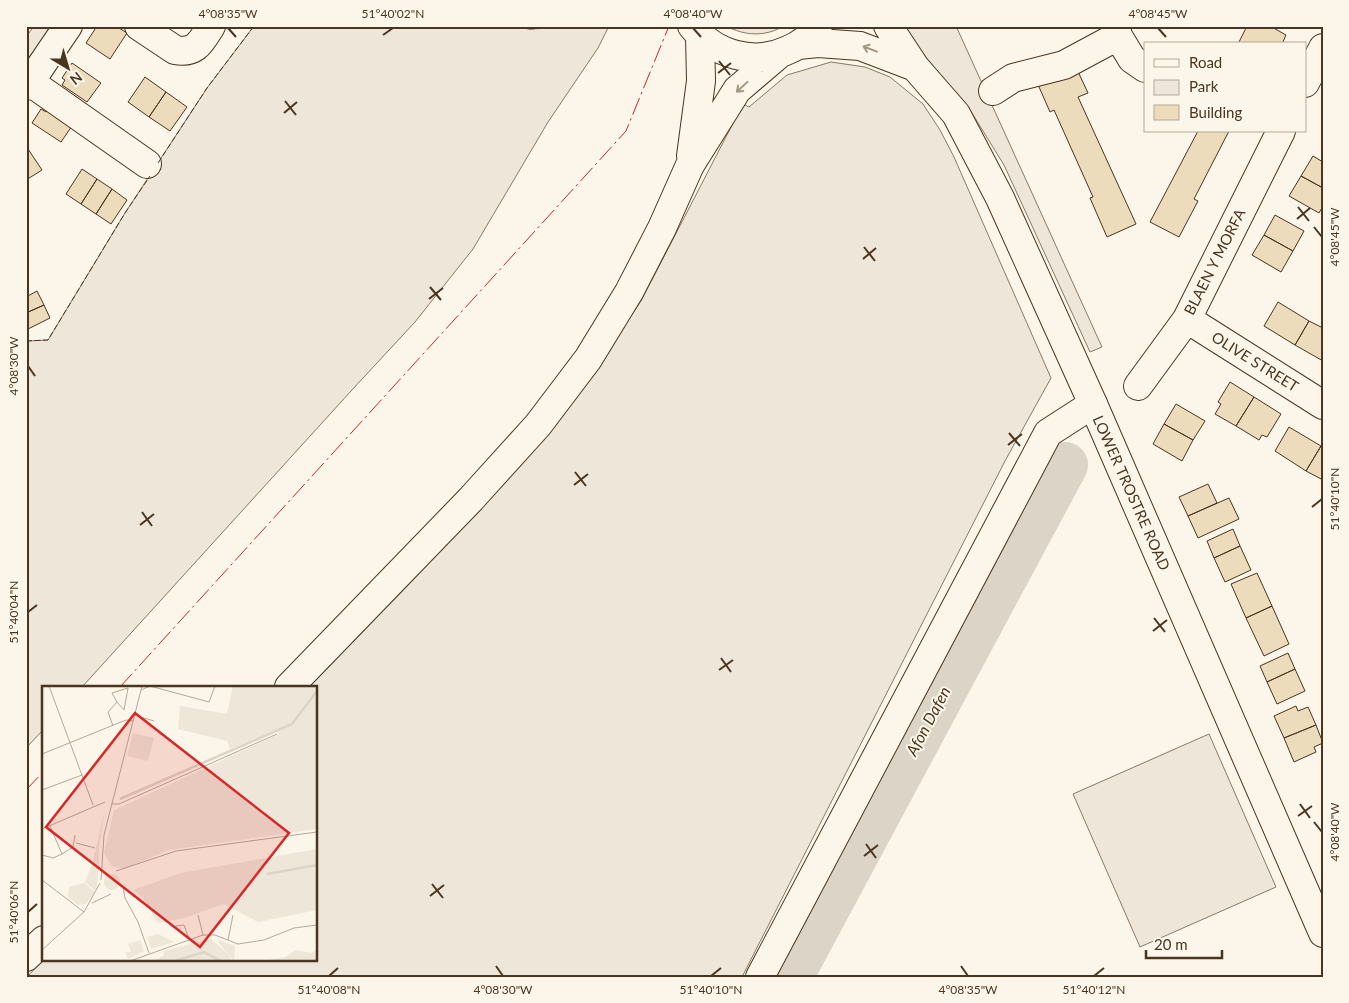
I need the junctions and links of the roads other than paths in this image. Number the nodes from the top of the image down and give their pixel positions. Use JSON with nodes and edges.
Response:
{"nodes":[{"id":1,"x":68,"y":26,"type":"edge"},
{"id":2,"x":139,"y":26,"type":"edge"},
{"id":3,"x":211,"y":26,"type":"edge"},
{"id":4,"x":818,"y":26,"type":"edge"},
{"id":5,"x":888,"y":26,"type":"edge"},
{"id":6,"x":696,"y":31,"type":"edge"},
{"id":7,"x":1117,"y":31,"type":"edge"},
{"id":8,"x":1323,"y":48,"type":"edge"},
{"id":9,"x":788,"y":50,"type":"junction"},
{"id":10,"x":915,"y":67,"type":"junction"},
{"id":11,"x":1144,"y":67,"type":"edge"},
{"id":12,"x":1306,"y":81,"type":"edge"},
{"id":13,"x":28,"y":84,"type":"edge"},
{"id":14,"x":993,"y":90,"type":"dead end"},
{"id":15,"x":1280,"y":132,"type":"edge"},
{"id":16,"x":147,"y":164,"type":"dead end"},
{"id":17,"x":690,"y":165,"type":"junction"},
{"id":18,"x":1187,"y":319,"type":"junction"},
{"id":19,"x":1138,"y":386,"type":"dead end"},
{"id":20,"x":1093,"y":404,"type":"junction"},
{"id":21,"x":1323,"y":404,"type":"edge"},
{"id":22,"x":290,"y":686,"type":"edge"},
{"id":23,"x":1323,"y":933,"type":"edge"},
{"id":24,"x":42,"y":942,"type":"edge"},
{"id":25,"x":26,"y":957,"type":"edge"},
{"id":26,"x":760,"y":977,"type":"edge"}],
"edges":[{"from":1,"to":13,"type":"main road"},
{"from":2,"to":3,"type":"main road"},
{"from":4,"to":9,"type":"main road"},
{"from":5,"to":10,"type":"main road","name":"LOWER TROSTRE ROAD"},
{"from":6,"to":9,"type":"main road","name":"LOWER TROSTRE ROAD"},
{"from":6,"to":17,"type":"main road"},
{"from":7,"to":11,"type":"main road"},
{"from":7,"to":14,"type":"main road"},
{"from":8,"to":12,"type":"main road"},
{"from":10,"to":9,"type":"main road","name":"LOWER TROSTRE ROAD","one_way":true},
{"from":9,"to":17,"type":"main road","one_way":true},
{"from":10,"to":20,"type":"main road","name":"LOWER TROSTRE ROAD"},
{"from":13,"to":16,"type":"main road"},
{"from":15,"to":18,"type":"main road","name":"BLAEN Y MORFA"},
{"from":17,"to":22,"type":"main road"},
{"from":18,"to":19,"type":"main road","name":"BLAEN Y MORFA"},
{"from":18,"to":21,"type":"main road","name":"OLIVE STREET"},
{"from":20,"to":23,"type":"main road","name":"LOWER TROSTRE ROAD"},
{"from":20,"to":26,"type":"main road"},
{"from":24,"to":25,"type":"main road"}]}
